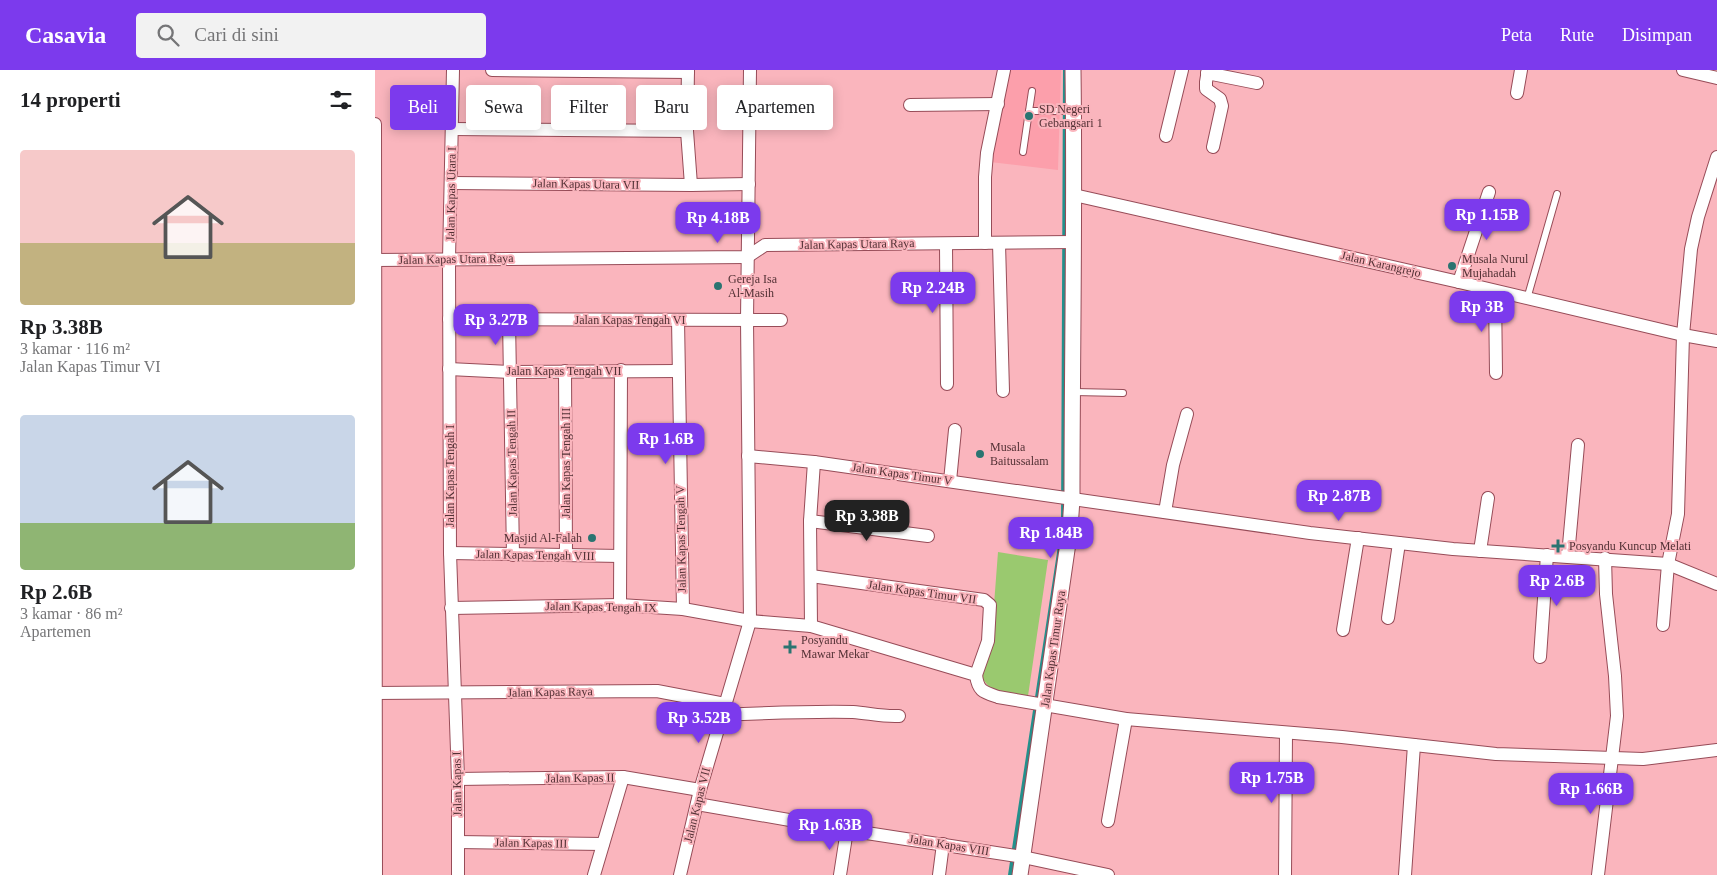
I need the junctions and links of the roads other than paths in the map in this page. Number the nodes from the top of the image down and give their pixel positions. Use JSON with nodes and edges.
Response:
{"nodes":[{"id":1,"x":453,"y":70,"type":"edge"},
{"id":2,"x":492,"y":70,"type":"edge"},
{"id":3,"x":750,"y":70,"type":"edge"},
{"id":4,"x":1004,"y":70,"type":"edge"},
{"id":5,"x":1073,"y":70,"type":"edge"},
{"id":6,"x":1181,"y":70,"type":"edge"},
{"id":7,"x":1521,"y":70,"type":"edge"},
{"id":8,"x":1683,"y":70,"type":"edge"},
{"id":9,"x":629,"y":71,"type":"edge"},
{"id":10,"x":688,"y":71,"type":"edge"},
{"id":11,"x":1208,"y":71,"type":"edge"},
{"id":12,"x":1700,"y":72,"type":"edge"},
{"id":13,"x":1717,"y":78,"type":"edge"},
{"id":14,"x":1257,"y":83,"type":"dead end"},
{"id":15,"x":453,"y":85,"type":"edge"},
{"id":16,"x":1032,"y":91,"type":"dead end"},
{"id":17,"x":1517,"y":94,"type":"dead end"},
{"id":18,"x":998,"y":104,"type":"junction"},
{"id":19,"x":910,"y":105,"type":"dead end"},
{"id":20,"x":1029,"y":111,"type":"junction"},
{"id":21,"x":1067,"y":111,"type":"junction"},
{"id":22,"x":375,"y":124,"type":"edge"},
{"id":23,"x":456,"y":129,"type":"edge"},
{"id":24,"x":452,"y":130,"type":"edge"},
{"id":25,"x":687,"y":131,"type":"junction"},
{"id":26,"x":1166,"y":136,"type":"dead end"},
{"id":27,"x":1213,"y":147,"type":"dead end"},
{"id":28,"x":1023,"y":152,"type":"dead end"},
{"id":29,"x":1717,"y":157,"type":"edge"},
{"id":30,"x":452,"y":183,"type":"junction"},
{"id":31,"x":749,"y":184,"type":"junction"},
{"id":32,"x":691,"y":185,"type":"junction"},
{"id":33,"x":1489,"y":192,"type":"dead end"},
{"id":34,"x":1557,"y":194,"type":"dead end"},
{"id":35,"x":1074,"y":195,"type":"junction"},
{"id":36,"x":1066,"y":242,"type":"junction"},
{"id":37,"x":985,"y":243,"type":"junction"},
{"id":38,"x":999,"y":243,"type":"junction"},
{"id":39,"x":946,"y":244,"type":"junction"},
{"id":40,"x":747,"y":257,"type":"junction"},
{"id":41,"x":449,"y":259,"type":"junction"},
{"id":42,"x":375,"y":260,"type":"edge"},
{"id":43,"x":1459,"y":282,"type":"junction"},
{"id":44,"x":1495,"y":292,"type":"junction"},
{"id":45,"x":1527,"y":299,"type":"junction"},
{"id":46,"x":449,"y":319,"type":"junction"},
{"id":47,"x":509,"y":320,"type":"junction"},
{"id":48,"x":677,"y":320,"type":"junction"},
{"id":49,"x":747,"y":320,"type":"junction"},
{"id":50,"x":781,"y":320,"type":"dead end"},
{"id":51,"x":1683,"y":335,"type":"junction"},
{"id":52,"x":1717,"y":341,"type":"edge"},
{"id":53,"x":449,"y":369,"type":"junction"},
{"id":54,"x":621,"y":370,"type":"junction"},
{"id":55,"x":678,"y":370,"type":"junction"},
{"id":56,"x":511,"y":372,"type":"junction"},
{"id":57,"x":565,"y":372,"type":"junction"},
{"id":58,"x":1496,"y":373,"type":"dead end"},
{"id":59,"x":947,"y":384,"type":"dead end"},
{"id":60,"x":1003,"y":391,"type":"dead end"},
{"id":61,"x":1072,"y":392,"type":"junction"},
{"id":62,"x":1123,"y":394,"type":"dead end"},
{"id":63,"x":1187,"y":414,"type":"dead end"},
{"id":64,"x":955,"y":430,"type":"dead end"},
{"id":65,"x":1578,"y":445,"type":"dead end"},
{"id":66,"x":748,"y":456,"type":"junction"},
{"id":67,"x":813,"y":462,"type":"junction"},
{"id":68,"x":950,"y":481,"type":"junction"},
{"id":69,"x":1071,"y":498,"type":"junction"},
{"id":70,"x":1487,"y":498,"type":"dead end"},
{"id":71,"x":1165,"y":512,"type":"junction"},
{"id":72,"x":810,"y":521,"type":"junction"},
{"id":73,"x":928,"y":536,"type":"dead end"},
{"id":74,"x":1358,"y":538,"type":"junction"},
{"id":75,"x":1399,"y":543,"type":"junction"},
{"id":76,"x":1480,"y":551,"type":"junction"},
{"id":77,"x":450,"y":554,"type":"junction"},
{"id":78,"x":513,"y":555,"type":"junction"},
{"id":79,"x":566,"y":555,"type":"junction"},
{"id":80,"x":1547,"y":555,"type":"junction"},
{"id":81,"x":620,"y":556,"type":"junction"},
{"id":82,"x":1568,"y":556,"type":"junction"},
{"id":83,"x":1605,"y":558,"type":"junction"},
{"id":84,"x":1668,"y":564,"type":"junction"},
{"id":85,"x":811,"y":576,"type":"junction"},
{"id":86,"x":1717,"y":584,"type":"edge"},
{"id":87,"x":620,"y":604,"type":"junction"},
{"id":88,"x":451,"y":608,"type":"junction"},
{"id":89,"x":683,"y":609,"type":"junction"},
{"id":90,"x":1388,"y":618,"type":"dead end"},
{"id":91,"x":750,"y":621,"type":"junction"},
{"id":92,"x":1663,"y":625,"type":"dead end"},
{"id":93,"x":811,"y":626,"type":"junction"},
{"id":94,"x":1343,"y":630,"type":"dead end"},
{"id":95,"x":1540,"y":657,"type":"dead end"},
{"id":96,"x":976,"y":675,"type":"junction"},
{"id":97,"x":375,"y":693,"type":"edge"},
{"id":98,"x":455,"y":693,"type":"junction"},
{"id":99,"x":1043,"y":704,"type":"junction"},
{"id":100,"x":723,"y":709,"type":"junction"},
{"id":101,"x":899,"y":716,"type":"dead end"},
{"id":102,"x":1127,"y":719,"type":"junction"},
{"id":103,"x":1286,"y":733,"type":"junction"},
{"id":104,"x":1414,"y":745,"type":"junction"},
{"id":105,"x":1717,"y":750,"type":"edge"},
{"id":106,"x":1611,"y":758,"type":"junction"},
{"id":107,"x":623,"y":777,"type":"junction"},
{"id":108,"x":458,"y":779,"type":"junction"},
{"id":109,"x":700,"y":790,"type":"junction"},
{"id":110,"x":697,"y":804,"type":"junction"},
{"id":111,"x":1108,"y":821,"type":"dead end"},
{"id":112,"x":847,"y":830,"type":"junction"},
{"id":113,"x":458,"y":842,"type":"junction"},
{"id":114,"x":603,"y":844,"type":"junction"},
{"id":115,"x":943,"y":844,"type":"junction"},
{"id":116,"x":1021,"y":857,"type":"junction"},
{"id":117,"x":376,"y":875,"type":"edge"},
{"id":118,"x":458,"y":875,"type":"edge"},
{"id":119,"x":594,"y":875,"type":"edge"},
{"id":120,"x":680,"y":875,"type":"edge"},
{"id":121,"x":840,"y":875,"type":"edge"},
{"id":122,"x":939,"y":875,"type":"edge"},
{"id":123,"x":1021,"y":875,"type":"edge"},
{"id":124,"x":1108,"y":875,"type":"edge"},
{"id":125,"x":1285,"y":875,"type":"edge"},
{"id":126,"x":1405,"y":875,"type":"edge"},
{"id":127,"x":1598,"y":875,"type":"edge"}],
"edges":[{"from":1,"to":15,"type":"street","name":"Jalan Kapas Utara I"},
{"from":2,"to":9,"type":"street"},
{"from":3,"to":31,"type":"street","name":"Jalan Kapas VII"},
{"from":4,"to":18,"type":"street"},
{"from":5,"to":21,"type":"street","name":"Jalan Kapas Timur Raya"},
{"from":6,"to":26,"type":"street"},
{"from":7,"to":17,"type":"street"},
{"from":8,"to":12,"type":"street"},
{"from":9,"to":10,"type":"street"},
{"from":10,"to":25,"type":"street"},
{"from":11,"to":14,"type":"street"},
{"from":11,"to":27,"type":"street"},
{"from":12,"to":13,"type":"street"},
{"from":16,"to":20,"type":"lane"},
{"from":18,"to":19,"type":"street"},
{"from":18,"to":37,"type":"street"},
{"from":20,"to":21,"type":"lane"},
{"from":20,"to":28,"type":"lane"},
{"from":21,"to":35,"type":"street","name":"Jalan Kapas Timur Raya"},
{"from":22,"to":42,"type":"street"},
{"from":23,"to":25,"type":"street"},
{"from":24,"to":30,"type":"street","name":"Jalan Kapas Utara I"},
{"from":25,"to":32,"type":"street"},
{"from":29,"to":51,"type":"street"},
{"from":30,"to":32,"type":"street","name":"Jalan Kapas Utara VII"},
{"from":30,"to":41,"type":"street","name":"Jalan Kapas Utara I"},
{"from":31,"to":32,"type":"street","name":"Jalan Kapas Utara VII"},
{"from":31,"to":40,"type":"street","name":"Jalan Kapas VII"},
{"from":33,"to":43,"type":"street"},
{"from":34,"to":45,"type":"lane"},
{"from":35,"to":36,"type":"street","name":"Jalan Kapas Timur Raya"},
{"from":35,"to":43,"type":"street","name":"Jalan Karangrejo"},
{"from":36,"to":38,"type":"street","name":"Jalan Kapas Utara Raya"},
{"from":36,"to":61,"type":"street","name":"Jalan Kapas Timur Raya"},
{"from":37,"to":38,"type":"street","name":"Jalan Kapas Utara Raya"},
{"from":37,"to":39,"type":"street","name":"Jalan Kapas Utara Raya"},
{"from":38,"to":60,"type":"street"},
{"from":39,"to":40,"type":"street","name":"Jalan Kapas Utara Raya"},
{"from":39,"to":59,"type":"street"},
{"from":40,"to":41,"type":"street","name":"Jalan Kapas Utara Raya"},
{"from":40,"to":49,"type":"street","name":"Jalan Kapas VII"},
{"from":41,"to":42,"type":"street","name":"Jalan Kapas Utara Raya"},
{"from":41,"to":46,"type":"street","name":"Jalan Kapas Tengah I"},
{"from":42,"to":97,"type":"street"},
{"from":43,"to":44,"type":"street","name":"Jalan Karangrejo"},
{"from":44,"to":45,"type":"street","name":"Jalan Karangrejo"},
{"from":44,"to":58,"type":"street"},
{"from":45,"to":51,"type":"street","name":"Jalan Karangrejo"},
{"from":46,"to":47,"type":"street","name":"Jalan Kapas Tengah VI"},
{"from":46,"to":53,"type":"street","name":"Jalan Kapas Tengah I"},
{"from":47,"to":48,"type":"street","name":"Jalan Kapas Tengah VI"},
{"from":47,"to":56,"type":"street","name":"Jalan Kapas Tengah II"},
{"from":48,"to":49,"type":"street","name":"Jalan Kapas Tengah VI"},
{"from":48,"to":55,"type":"street","name":"Jalan Kapas Tengah V"},
{"from":49,"to":50,"type":"street","name":"Jalan Kapas Tengah VI"},
{"from":49,"to":66,"type":"street","name":"Jalan Kapas VII"},
{"from":51,"to":52,"type":"street","name":"Jalan Karangrejo"},
{"from":51,"to":84,"type":"street"},
{"from":53,"to":56,"type":"street","name":"Jalan Kapas Tengah VII"},
{"from":53,"to":77,"type":"street","name":"Jalan Kapas Tengah I"},
{"from":54,"to":55,"type":"street","name":"Jalan Kapas Tengah VII"},
{"from":54,"to":57,"type":"street","name":"Jalan Kapas Tengah VII"},
{"from":54,"to":81,"type":"street"},
{"from":55,"to":89,"type":"street","name":"Jalan Kapas Tengah V"},
{"from":56,"to":57,"type":"street","name":"Jalan Kapas Tengah VII"},
{"from":56,"to":78,"type":"street","name":"Jalan Kapas Tengah II"},
{"from":57,"to":79,"type":"street","name":"Jalan Kapas Tengah III"},
{"from":61,"to":62,"type":"lane"},
{"from":61,"to":69,"type":"street","name":"Jalan Kapas Timur Raya"},
{"from":63,"to":71,"type":"street"},
{"from":64,"to":68,"type":"street"},
{"from":65,"to":82,"type":"street"},
{"from":66,"to":67,"type":"street","name":"Jalan Kapas Timur V"},
{"from":66,"to":91,"type":"street","name":"Jalan Kapas VII"},
{"from":67,"to":68,"type":"street","name":"Jalan Kapas Timur V"},
{"from":67,"to":72,"type":"street"},
{"from":68,"to":69,"type":"street","name":"Jalan Kapas Timur V"},
{"from":69,"to":71,"type":"street","name":"Jalan Kapas Timur V"},
{"from":69,"to":99,"type":"street","name":"Jalan Kapas Timur Raya"},
{"from":70,"to":76,"type":"street"},
{"from":71,"to":74,"type":"street","name":"Jalan Kapas Timur V"},
{"from":72,"to":73,"type":"street"},
{"from":72,"to":85,"type":"street"},
{"from":74,"to":75,"type":"street","name":"Jalan Kapas Timur V"},
{"from":74,"to":94,"type":"street"},
{"from":75,"to":76,"type":"street","name":"Jalan Kapas Timur V"},
{"from":75,"to":90,"type":"street"},
{"from":76,"to":80,"type":"street","name":"Jalan Kapas Timur V"},
{"from":77,"to":78,"type":"street","name":"Jalan Kapas Tengah VIII"},
{"from":77,"to":88,"type":"street","name":"Jalan Kapas Tengah I"},
{"from":78,"to":79,"type":"street","name":"Jalan Kapas Tengah VIII"},
{"from":79,"to":81,"type":"street","name":"Jalan Kapas Tengah VIII"},
{"from":80,"to":82,"type":"street","name":"Jalan Kapas Timur V"},
{"from":80,"to":95,"type":"street"},
{"from":81,"to":87,"type":"street"},
{"from":82,"to":83,"type":"street","name":"Jalan Kapas Timur V"},
{"from":83,"to":84,"type":"street","name":"Jalan Kapas Timur V"},
{"from":83,"to":106,"type":"street"},
{"from":84,"to":86,"type":"street","name":"Jalan Kapas Timur V"},
{"from":84,"to":92,"type":"street"},
{"from":85,"to":93,"type":"street"},
{"from":85,"to":96,"type":"street","name":"Jalan Kapas Timur VII"},
{"from":87,"to":88,"type":"street","name":"Jalan Kapas Tengah IX"},
{"from":87,"to":89,"type":"street","name":"Jalan Kapas Tengah IX"},
{"from":88,"to":98,"type":"street","name":"Jalan Kapas Tengah I"},
{"from":89,"to":91,"type":"street","name":"Jalan Kapas Tengah IX"},
{"from":91,"to":93,"type":"street","name":"Jalan Kapas Tengah IX"},
{"from":91,"to":100,"type":"street","name":"Jalan Kapas VII"},
{"from":93,"to":96,"type":"street","name":"Jalan Kapas Tengah IX"},
{"from":96,"to":99,"type":"street"},
{"from":97,"to":98,"type":"street","name":"Jalan Kapas Raya"},
{"from":97,"to":117,"type":"street"},
{"from":98,"to":100,"type":"street","name":"Jalan Kapas Raya"},
{"from":98,"to":108,"type":"street","name":"Jalan Kapas I"},
{"from":99,"to":102,"type":"street"},
{"from":99,"to":116,"type":"street","name":"Jalan Kapas Timur Raya"},
{"from":100,"to":101,"type":"street","name":"Jalan Kapas Raya"},
{"from":100,"to":109,"type":"street","name":"Jalan Kapas VII"},
{"from":102,"to":103,"type":"street"},
{"from":102,"to":111,"type":"street"},
{"from":103,"to":104,"type":"street"},
{"from":103,"to":125,"type":"street"},
{"from":104,"to":106,"type":"street"},
{"from":104,"to":126,"type":"street"},
{"from":105,"to":106,"type":"street"},
{"from":106,"to":127,"type":"street"},
{"from":107,"to":108,"type":"street","name":"Jalan Kapas II"},
{"from":107,"to":109,"type":"street","name":"Jalan Kapas II"},
{"from":107,"to":114,"type":"street"},
{"from":108,"to":113,"type":"street","name":"Jalan Kapas I"},
{"from":109,"to":110,"type":"street","name":"Jalan Kapas VII"},
{"from":110,"to":112,"type":"street","name":"Jalan Kapas VIII"},
{"from":110,"to":120,"type":"street","name":"Jalan Kapas VII"},
{"from":112,"to":115,"type":"street","name":"Jalan Kapas VIII"},
{"from":112,"to":121,"type":"street"},
{"from":113,"to":114,"type":"street","name":"Jalan Kapas III"},
{"from":113,"to":118,"type":"street","name":"Jalan Kapas I"},
{"from":114,"to":119,"type":"street"},
{"from":115,"to":116,"type":"street","name":"Jalan Kapas VIII"},
{"from":115,"to":122,"type":"street"},
{"from":116,"to":123,"type":"street","name":"Jalan Kapas Timur Raya"},
{"from":116,"to":124,"type":"street","name":"Jalan Kapas VIII"}]}
